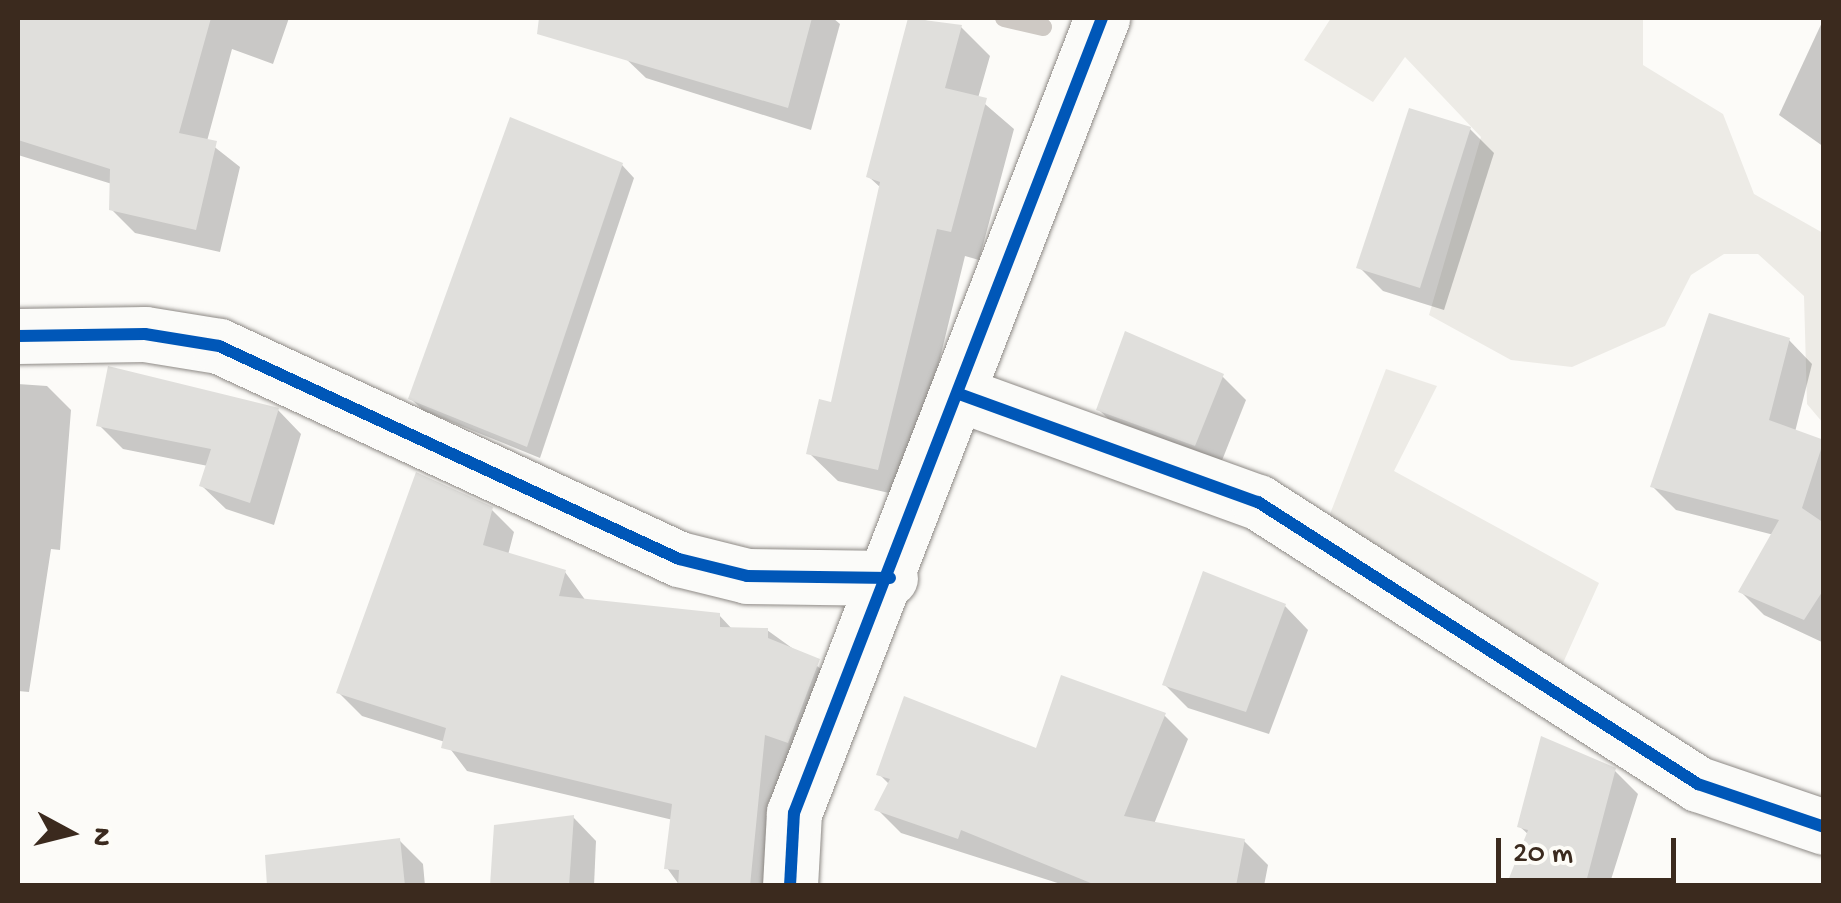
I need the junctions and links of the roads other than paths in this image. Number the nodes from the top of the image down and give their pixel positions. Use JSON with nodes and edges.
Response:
{"nodes":[{"id":1,"x":1102,"y":18,"type":"edge"},
{"id":2,"x":18,"y":336,"type":"edge"},
{"id":3,"x":959,"y":394,"type":"junction"},
{"id":4,"x":890,"y":578,"type":"junction"},
{"id":5,"x":1824,"y":827,"type":"edge"},
{"id":6,"x":790,"y":886,"type":"edge"}],
"edges":[{"from":1,"to":3,"type":"street"},
{"from":2,"to":4,"type":"street"},
{"from":3,"to":4,"type":"street"},
{"from":3,"to":5,"type":"street"},
{"from":4,"to":6,"type":"street"}]}
